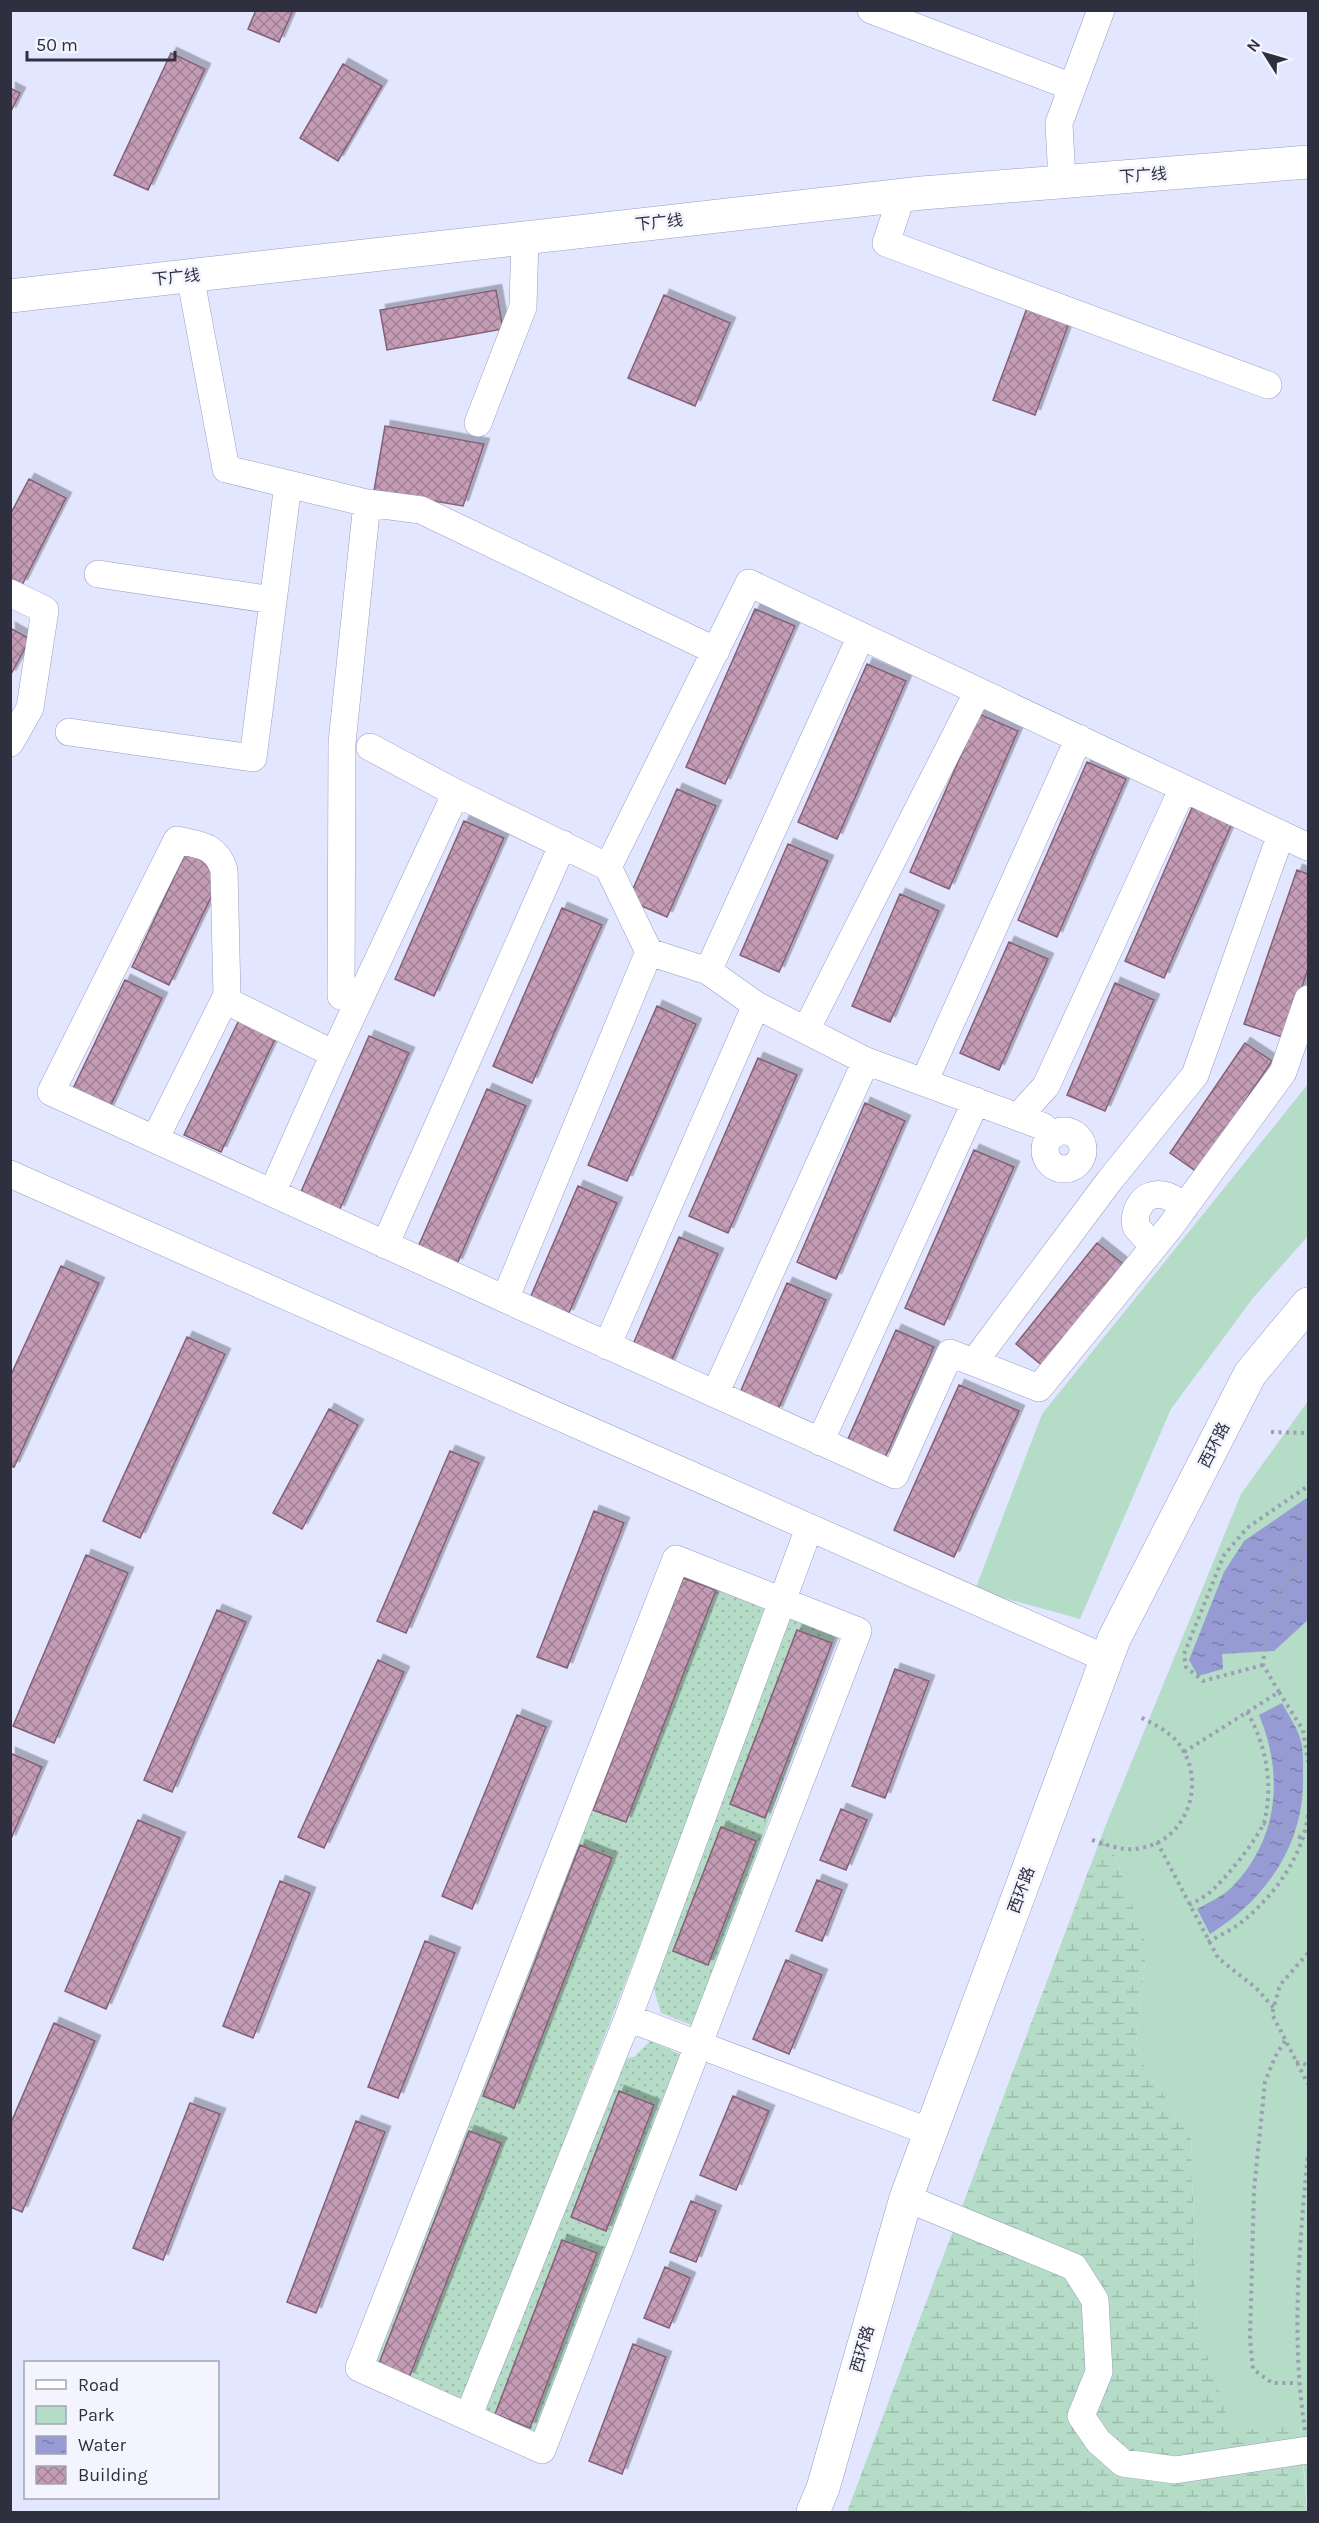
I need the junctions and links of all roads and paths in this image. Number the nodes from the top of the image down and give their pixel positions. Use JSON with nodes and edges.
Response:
{"nodes":[{"id":1,"x":872,"y":10,"type":"edge"},
{"id":2,"x":1101,"y":10,"type":"edge"},
{"id":3,"x":1072,"y":87,"type":"junction"},
{"id":4,"x":1308,"y":162,"type":"edge"},
{"id":5,"x":1062,"y":182,"type":"junction"},
{"id":6,"x":902,"y":195,"type":"junction"},
{"id":7,"x":525,"y":237,"type":"junction"},
{"id":8,"x":190,"y":275,"type":"junction"},
{"id":9,"x":10,"y":296,"type":"edge"},
{"id":10,"x":1268,"y":385,"type":"dead end"},
{"id":11,"x":478,"y":423,"type":"dead end"},
{"id":12,"x":288,"y":484,"type":"junction"},
{"id":13,"x":367,"y":503,"type":"junction"},
{"id":14,"x":98,"y":574,"type":"dead end"},
{"id":15,"x":10,"y":593,"type":"edge"},
{"id":16,"x":273,"y":600,"type":"junction"},
{"id":17,"x":861,"y":636,"type":"junction"},
{"id":18,"x":716,"y":651,"type":"junction"},
{"id":19,"x":978,"y":691,"type":"junction"},
{"id":20,"x":69,"y":732,"type":"dead end"},
{"id":21,"x":1079,"y":738,"type":"junction"},
{"id":22,"x":10,"y":743,"type":"edge"},
{"id":23,"x":370,"y":747,"type":"dead end"},
{"id":24,"x":1183,"y":788,"type":"junction"},
{"id":25,"x":456,"y":793,"type":"junction"},
{"id":26,"x":1281,"y":834,"type":"junction"},
{"id":27,"x":564,"y":844,"type":"junction"},
{"id":28,"x":1308,"y":847,"type":"edge"},
{"id":29,"x":608,"y":867,"type":"junction"},
{"id":30,"x":649,"y":952,"type":"junction"},
{"id":31,"x":708,"y":971,"type":"junction"},
{"id":32,"x":341,"y":996,"type":"dead end"},
{"id":33,"x":1308,"y":999,"type":"edge"},
{"id":34,"x":225,"y":1000,"type":"junction"},
{"id":35,"x":756,"y":1005,"type":"junction"},
{"id":36,"x":806,"y":1030,"type":"junction"},
{"id":37,"x":334,"y":1054,"type":"junction"},
{"id":38,"x":866,"y":1061,"type":"junction"},
{"id":39,"x":924,"y":1082,"type":"junction"},
{"id":40,"x":976,"y":1101,"type":"junction"},
{"id":41,"x":1018,"y":1117,"type":"junction"},
{"id":42,"x":155,"y":1139,"type":"junction"},
{"id":43,"x":10,"y":1174,"type":"edge"},
{"id":44,"x":1110,"y":1180,"type":"junction"},
{"id":45,"x":272,"y":1193,"type":"junction"},
{"id":46,"x":1140,"y":1204,"type":"junction"},
{"id":47,"x":1185,"y":1206,"type":"junction"},
{"id":48,"x":385,"y":1245,"type":"junction"},
{"id":49,"x":1154,"y":1247,"type":"junction"},
{"id":50,"x":505,"y":1299,"type":"junction"},
{"id":51,"x":1308,"y":1304,"type":"edge"},
{"id":52,"x":607,"y":1346,"type":"junction"},
{"id":53,"x":974,"y":1362,"type":"junction"},
{"id":54,"x":715,"y":1394,"type":"junction"},
{"id":55,"x":1271,"y":1432,"type":"dead end"},
{"id":56,"x":1308,"y":1433,"type":"edge"},
{"id":57,"x":820,"y":1442,"type":"junction"},
{"id":58,"x":1308,"y":1486,"type":"edge"},
{"id":59,"x":809,"y":1528,"type":"junction"},
{"id":60,"x":1308,"y":1534,"type":"edge"},
{"id":61,"x":782,"y":1601,"type":"junction"},
{"id":62,"x":1107,"y":1659,"type":"junction"},
{"id":63,"x":1263,"y":1665,"type":"junction"},
{"id":64,"x":1279,"y":1692,"type":"junction"},
{"id":65,"x":1247,"y":1712,"type":"junction"},
{"id":66,"x":1140,"y":1717,"type":"dead end"},
{"id":67,"x":1184,"y":1752,"type":"junction"},
{"id":68,"x":1308,"y":1762,"type":"edge"},
{"id":69,"x":1308,"y":1814,"type":"edge"},
{"id":70,"x":1263,"y":1823,"type":"junction"},
{"id":71,"x":1302,"y":1838,"type":"junction"},
{"id":72,"x":1092,"y":1839,"type":"dead end"},
{"id":73,"x":1157,"y":1842,"type":"junction"},
{"id":74,"x":1189,"y":1905,"type":"junction"},
{"id":75,"x":1208,"y":1942,"type":"junction"},
{"id":76,"x":1308,"y":1953,"type":"edge"},
{"id":77,"x":1303,"y":1960,"type":"junction"},
{"id":78,"x":1308,"y":1965,"type":"edge"},
{"id":79,"x":1274,"y":2008,"type":"junction"},
{"id":80,"x":628,"y":2018,"type":"junction"},
{"id":81,"x":1285,"y":2041,"type":"junction"},
{"id":82,"x":698,"y":2045,"type":"junction"},
{"id":83,"x":1295,"y":2062,"type":"junction"},
{"id":84,"x":1308,"y":2065,"type":"edge"},
{"id":85,"x":1308,"y":2084,"type":"edge"},
{"id":86,"x":930,"y":2132,"type":"junction"},
{"id":87,"x":1308,"y":2156,"type":"edge"},
{"id":88,"x":906,"y":2198,"type":"junction"},
{"id":89,"x":1298,"y":2383,"type":"junction"},
{"id":90,"x":468,"y":2417,"type":"junction"},
{"id":91,"x":1308,"y":2450,"type":"edge"},
{"id":92,"x":813,"y":2512,"type":"edge"}],
"edges":[{"from":1,"to":3,"type":"street"},
{"from":2,"to":3,"type":"street"},
{"from":3,"to":5,"type":"street"},
{"from":4,"to":5,"type":"main road","name":"下广线"},
{"from":5,"to":6,"type":"main road","name":"下广线"},
{"from":6,"to":7,"type":"main road","name":"下广线"},
{"from":6,"to":10,"type":"street"},
{"from":7,"to":8,"type":"main road","name":"下广线"},
{"from":7,"to":11,"type":"street"},
{"from":8,"to":9,"type":"main road","name":"下广线"},
{"from":8,"to":12,"type":"street"},
{"from":12,"to":13,"type":"street"},
{"from":12,"to":16,"type":"street"},
{"from":13,"to":18,"type":"street"},
{"from":13,"to":32,"type":"street"},
{"from":14,"to":16,"type":"street"},
{"from":15,"to":22,"type":"street"},
{"from":16,"to":20,"type":"street"},
{"from":17,"to":18,"type":"street"},
{"from":17,"to":19,"type":"street"},
{"from":17,"to":31,"type":"street"},
{"from":18,"to":29,"type":"street"},
{"from":19,"to":21,"type":"street"},
{"from":19,"to":36,"type":"street"},
{"from":21,"to":24,"type":"street"},
{"from":21,"to":39,"type":"street"},
{"from":23,"to":25,"type":"street"},
{"from":24,"to":26,"type":"street"},
{"from":24,"to":41,"type":"street"},
{"from":25,"to":27,"type":"street"},
{"from":25,"to":37,"type":"street"},
{"from":26,"to":28,"type":"street"},
{"from":26,"to":44,"type":"street"},
{"from":27,"to":29,"type":"street"},
{"from":27,"to":48,"type":"street"},
{"from":29,"to":30,"type":"street"},
{"from":30,"to":31,"type":"street"},
{"from":30,"to":50,"type":"street"},
{"from":31,"to":35,"type":"street"},
{"from":33,"to":47,"type":"street"},
{"from":34,"to":37,"type":"street"},
{"from":34,"to":42,"type":"street"},
{"from":34,"to":42,"type":"street"},
{"from":35,"to":36,"type":"street"},
{"from":35,"to":52,"type":"street"},
{"from":36,"to":38,"type":"street"},
{"from":37,"to":45,"type":"street"},
{"from":38,"to":39,"type":"street"},
{"from":38,"to":54,"type":"street"},
{"from":39,"to":40,"type":"street"},
{"from":40,"to":41,"type":"street"},
{"from":40,"to":57,"type":"street"},
{"from":41,"to":44,"type":"street"},
{"from":42,"to":45,"type":"street"},
{"from":43,"to":59,"type":"street"},
{"from":44,"to":46,"type":"street"},
{"from":44,"to":53,"type":"street"},
{"from":45,"to":48,"type":"street"},
{"from":46,"to":47,"type":"street"},
{"from":46,"to":49,"type":"street"},
{"from":47,"to":49,"type":"street"},
{"from":48,"to":50,"type":"street"},
{"from":49,"to":53,"type":"street"},
{"from":50,"to":52,"type":"street"},
{"from":51,"to":62,"type":"main road","name":"西环路"},
{"from":52,"to":54,"type":"street"},
{"from":53,"to":57,"type":"street"},
{"from":54,"to":57,"type":"street"},
{"from":55,"to":56,"type":"path"},
{"from":58,"to":63,"type":"path"},
{"from":59,"to":61,"type":"street"},
{"from":59,"to":62,"type":"street"},
{"from":60,"to":63,"type":"path"},
{"from":61,"to":80,"type":"street"},
{"from":61,"to":82,"type":"street"},
{"from":61,"to":90,"type":"street"},
{"from":62,"to":86,"type":"main road","name":"西环路"},
{"from":63,"to":64,"type":"path"},
{"from":64,"to":65,"type":"path"},
{"from":64,"to":68,"type":"path"},
{"from":65,"to":67,"type":"path"},
{"from":65,"to":70,"type":"path"},
{"from":66,"to":67,"type":"path"},
{"from":67,"to":73,"type":"path"},
{"from":69,"to":71,"type":"path"},
{"from":70,"to":71,"type":"path"},
{"from":70,"to":74,"type":"path"},
{"from":71,"to":75,"type":"path"},
{"from":72,"to":73,"type":"path"},
{"from":73,"to":74,"type":"path"},
{"from":74,"to":75,"type":"path"},
{"from":75,"to":79,"type":"path"},
{"from":76,"to":77,"type":"path"},
{"from":77,"to":78,"type":"path"},
{"from":77,"to":79,"type":"path"},
{"from":79,"to":81,"type":"path"},
{"from":80,"to":82,"type":"street"},
{"from":80,"to":90,"type":"street"},
{"from":81,"to":83,"type":"path"},
{"from":81,"to":89,"type":"path"},
{"from":82,"to":86,"type":"street"},
{"from":82,"to":90,"type":"street"},
{"from":83,"to":84,"type":"path"},
{"from":83,"to":85,"type":"path"},
{"from":86,"to":88,"type":"main road","name":"西环路"},
{"from":87,"to":89,"type":"path"},
{"from":88,"to":91,"type":"street"},
{"from":88,"to":92,"type":"main road","name":"西环路"},
{"from":89,"to":91,"type":"path"}]}
